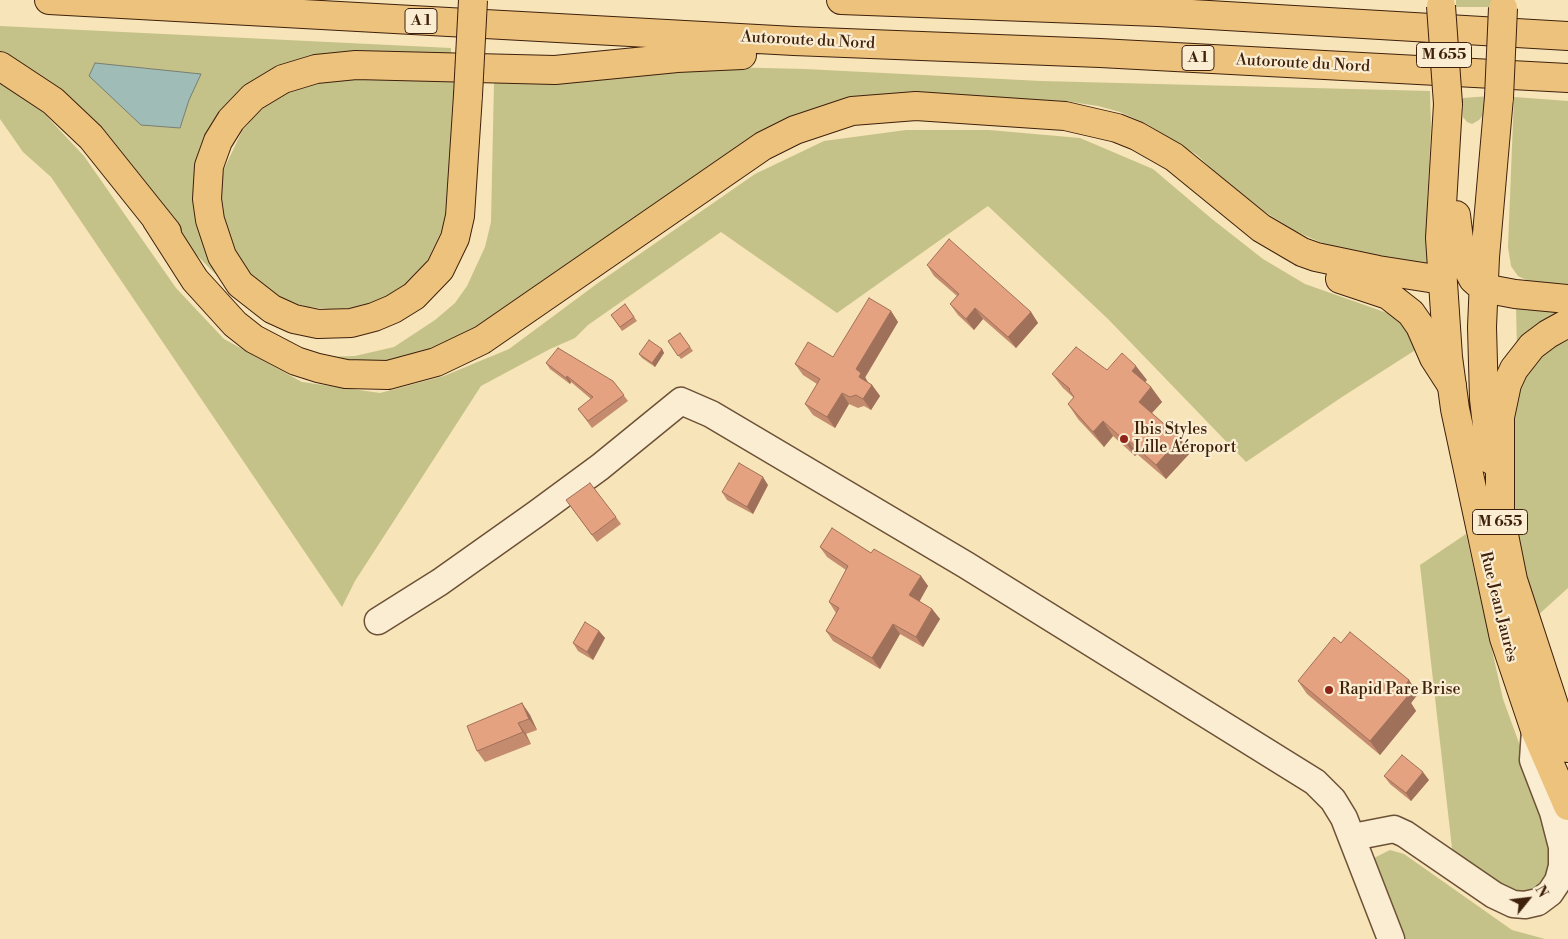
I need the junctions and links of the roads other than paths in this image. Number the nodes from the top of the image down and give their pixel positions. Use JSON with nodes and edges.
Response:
{"nodes":[{"id":1,"x":49,"y":0,"type":"edge"},
{"id":2,"x":473,"y":0,"type":"edge"},
{"id":3,"x":486,"y":0,"type":"edge"},
{"id":4,"x":840,"y":0,"type":"edge"},
{"id":5,"x":1441,"y":2,"type":"edge"},
{"id":6,"x":1503,"y":4,"type":"edge"},
{"id":7,"x":1151,"y":6,"type":"edge"},
{"id":8,"x":1568,"y":36,"type":"edge"},
{"id":9,"x":794,"y":41,"type":"junction"},
{"id":10,"x":0,"y":66,"type":"edge"},
{"id":11,"x":1568,"y":78,"type":"edge"},
{"id":12,"x":475,"y":94,"type":"junction"},
{"id":13,"x":1448,"y":104,"type":"junction"},
{"id":14,"x":156,"y":219,"type":"junction"},
{"id":15,"x":1316,"y":257,"type":"junction"},
{"id":16,"x":1442,"y":280,"type":"junction"},
{"id":17,"x":1483,"y":288,"type":"junction"},
{"id":18,"x":1568,"y":299,"type":"edge"},
{"id":19,"x":1568,"y":323,"type":"edge"},
{"id":20,"x":1452,"y":386,"type":"junction"},
{"id":21,"x":1500,"y":523,"type":"junction"},
{"id":22,"x":378,"y":621,"type":"dead end"},
{"id":23,"x":1535,"y":730,"type":"junction"},
{"id":24,"x":1568,"y":748,"type":"edge"},
{"id":25,"x":1568,"y":806,"type":"edge"},
{"id":26,"x":1353,"y":837,"type":"junction"},
{"id":27,"x":1391,"y":939,"type":"edge"}],
"edges":[{"from":1,"to":9,"type":"main road","name":"Autoroute du Nord","number":"A 1"},
{"from":2,"to":12,"type":"main road","bridge":true},
{"from":3,"to":12,"type":"main road"},
{"from":4,"to":7,"type":"main road"},
{"from":5,"to":13,"type":"main road","number":"M 655","bridge":true},
{"from":6,"to":17,"type":"main road","number":"M 655","bridge":true},
{"from":7,"to":8,"type":"main road"},
{"from":9,"to":11,"type":"main road","name":"Autoroute du Nord","number":"A 1"},
{"from":9,"to":12,"type":"main road"},
{"from":10,"to":14,"type":"main road"},
{"from":12,"to":14,"type":"main road"},
{"from":13,"to":16,"type":"main road","number":"M 655"},
{"from":13,"to":17,"type":"main road"},
{"from":14,"to":15,"type":"main road"},
{"from":15,"to":16,"type":"main road"},
{"from":15,"to":20,"type":"main road"},
{"from":16,"to":17,"type":"main road"},
{"from":16,"to":20,"type":"main road","name":"Rue Jean Jaurès","number":"M 655"},
{"from":17,"to":18,"type":"main road"},
{"from":17,"to":21,"type":"main road","name":"Rue Jean Jaurès","number":"M 655"},
{"from":19,"to":21,"type":"main road"},
{"from":20,"to":23,"type":"main road","name":"Rue Jean Jaurès","number":"M 655"},
{"from":21,"to":24,"type":"main road","name":"Rue Jean Jaurès","number":"M 655"},
{"from":22,"to":26,"type":"street"},
{"from":23,"to":25,"type":"main road","name":"Rue Jean Jaurès","number":"M 655"},
{"from":23,"to":26,"type":"street"},
{"from":26,"to":27,"type":"street"}]}
